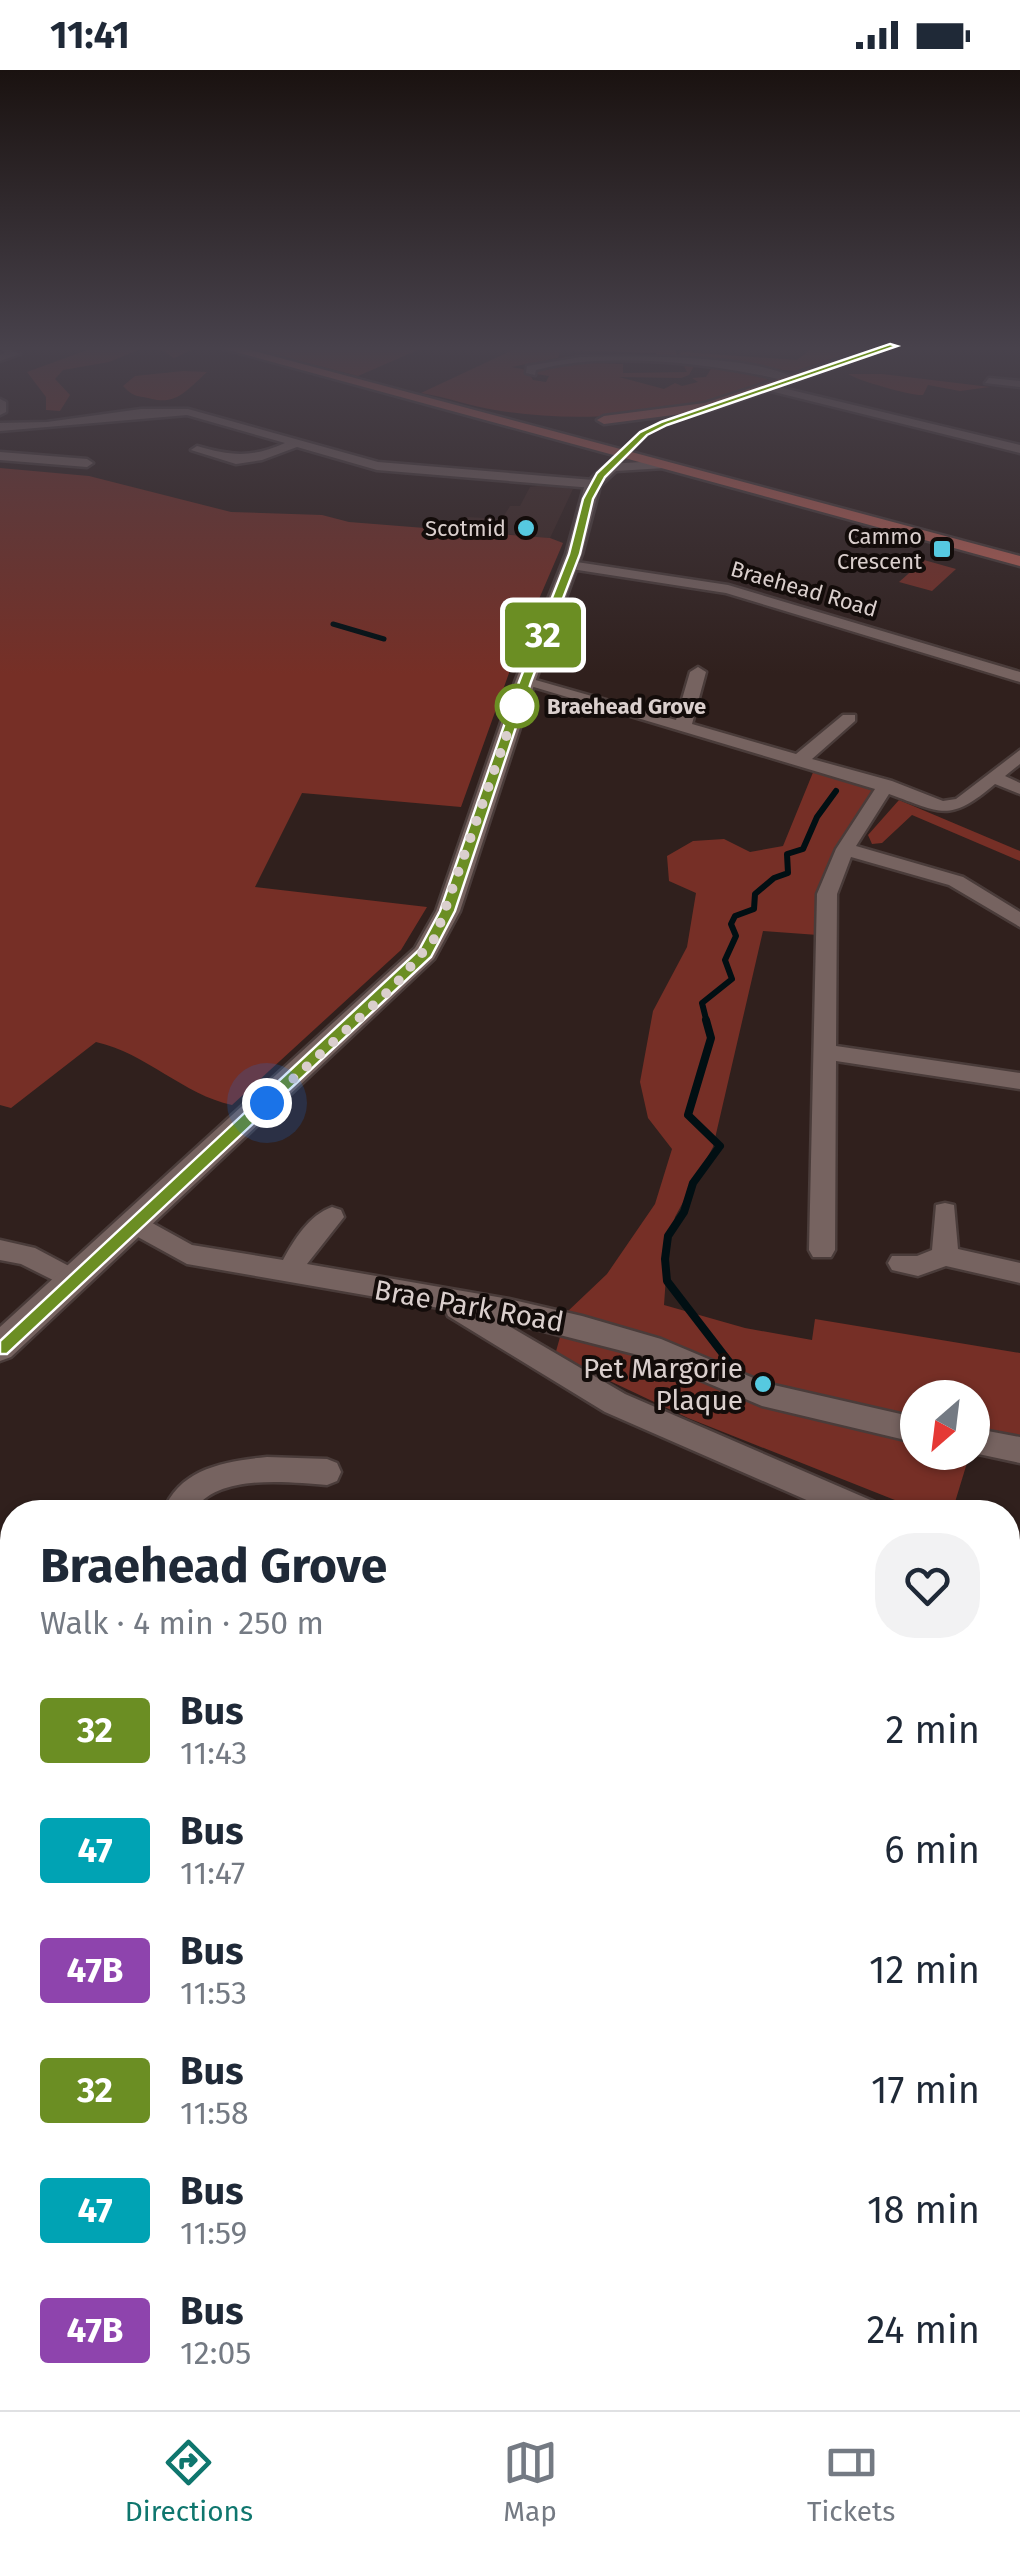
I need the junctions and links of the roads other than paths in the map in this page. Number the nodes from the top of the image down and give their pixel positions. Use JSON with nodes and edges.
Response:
{"nodes":[{"id":1,"x":215,"y":455,"type":"edge"},
{"id":2,"x":268,"y":455,"type":"edge"},
{"id":3,"x":339,"y":455,"type":"edge"},
{"id":4,"x":502,"y":455,"type":"edge"},
{"id":5,"x":626,"y":455,"type":"edge"},
{"id":6,"x":651,"y":455,"type":"edge"},
{"id":7,"x":651,"y":455,"type":"edge"},
{"id":8,"x":6,"y":456,"type":"edge"},
{"id":9,"x":87,"y":463,"type":"dead end"},
{"id":10,"x":666,"y":464,"type":"junction"},
{"id":11,"x":1020,"y":561,"type":"edge"},
{"id":12,"x":570,"y":565,"type":"junction"},
{"id":13,"x":699,"y":671,"type":"dead end"},
{"id":14,"x":1020,"y":678,"type":"edge"},
{"id":15,"x":525,"y":682,"type":"junction"},
{"id":16,"x":849,"y":718,"type":"dead end"},
{"id":17,"x":683,"y":726,"type":"junction"},
{"id":18,"x":1020,"y":756,"type":"edge"},
{"id":19,"x":800,"y":760,"type":"junction"},
{"id":20,"x":992,"y":777,"type":"junction"},
{"id":21,"x":886,"y":786,"type":"junction"},
{"id":22,"x":1020,"y":789,"type":"edge"},
{"id":23,"x":845,"y":849,"type":"junction"},
{"id":24,"x":1020,"y":922,"type":"edge"},
{"id":25,"x":824,"y":1052,"type":"junction"},
{"id":26,"x":1020,"y":1081,"type":"edge"},
{"id":27,"x":945,"y":1212,"type":"dead end"},
{"id":28,"x":332,"y":1217,"type":"dead end"},
{"id":29,"x":136,"y":1224,"type":"junction"},
{"id":30,"x":0,"y":1250,"type":"edge"},
{"id":31,"x":822,"y":1250,"type":"dead end"},
{"id":32,"x":945,"y":1256,"type":"junction"},
{"id":33,"x":901,"y":1263,"type":"dead end"},
{"id":34,"x":289,"y":1273,"type":"junction"},
{"id":35,"x":1020,"y":1273,"type":"edge"},
{"id":36,"x":73,"y":1280,"type":"junction"},
{"id":37,"x":448,"y":1303,"type":"junction"},
{"id":38,"x":0,"y":1347,"type":"edge"},
{"id":39,"x":900,"y":1427,"type":"edge"},
{"id":40,"x":990,"y":1444,"type":"edge"},
{"id":41,"x":1020,"y":1450,"type":"edge"},
{"id":42,"x":327,"y":1472,"type":"dead end"},
{"id":43,"x":184,"y":1500,"type":"edge"},
{"id":44,"x":837,"y":1500,"type":"edge"}],
"edges":[{"from":1,"to":2,"type":"street"},
{"from":3,"to":4,"type":"street"},
{"from":5,"to":12,"type":"street"},
{"from":6,"to":10,"type":"main road"},
{"from":7,"to":10,"type":"main road"},
{"from":8,"to":9,"type":"street"},
{"from":10,"to":11,"type":"main road"},
{"from":12,"to":14,"type":"street","name":"Braehead Road"},
{"from":12,"to":15,"type":"street"},
{"from":13,"to":17,"type":"street"},
{"from":15,"to":17,"type":"street"},
{"from":15,"to":29,"type":"street"},
{"from":16,"to":19,"type":"street"},
{"from":17,"to":19,"type":"street"},
{"from":18,"to":20,"type":"street"},
{"from":19,"to":21,"type":"street"},
{"from":20,"to":21,"type":"street"},
{"from":20,"to":22,"type":"street"},
{"from":21,"to":23,"type":"street"},
{"from":23,"to":24,"type":"street"},
{"from":23,"to":25,"type":"street"},
{"from":25,"to":26,"type":"street"},
{"from":25,"to":31,"type":"street"},
{"from":27,"to":32,"type":"street"},
{"from":28,"to":34,"type":"street"},
{"from":29,"to":34,"type":"street","name":"Brae Park Road"},
{"from":29,"to":36,"type":"street"},
{"from":30,"to":36,"type":"street"},
{"from":32,"to":33,"type":"street"},
{"from":32,"to":35,"type":"street"},
{"from":34,"to":37,"type":"street","name":"Brae Park Road"},
{"from":36,"to":38,"type":"street"},
{"from":37,"to":39,"type":"street","name":"Brae Park Road"},
{"from":37,"to":44,"type":"street"},
{"from":40,"to":41,"type":"street"},
{"from":42,"to":43,"type":"street"}]}
